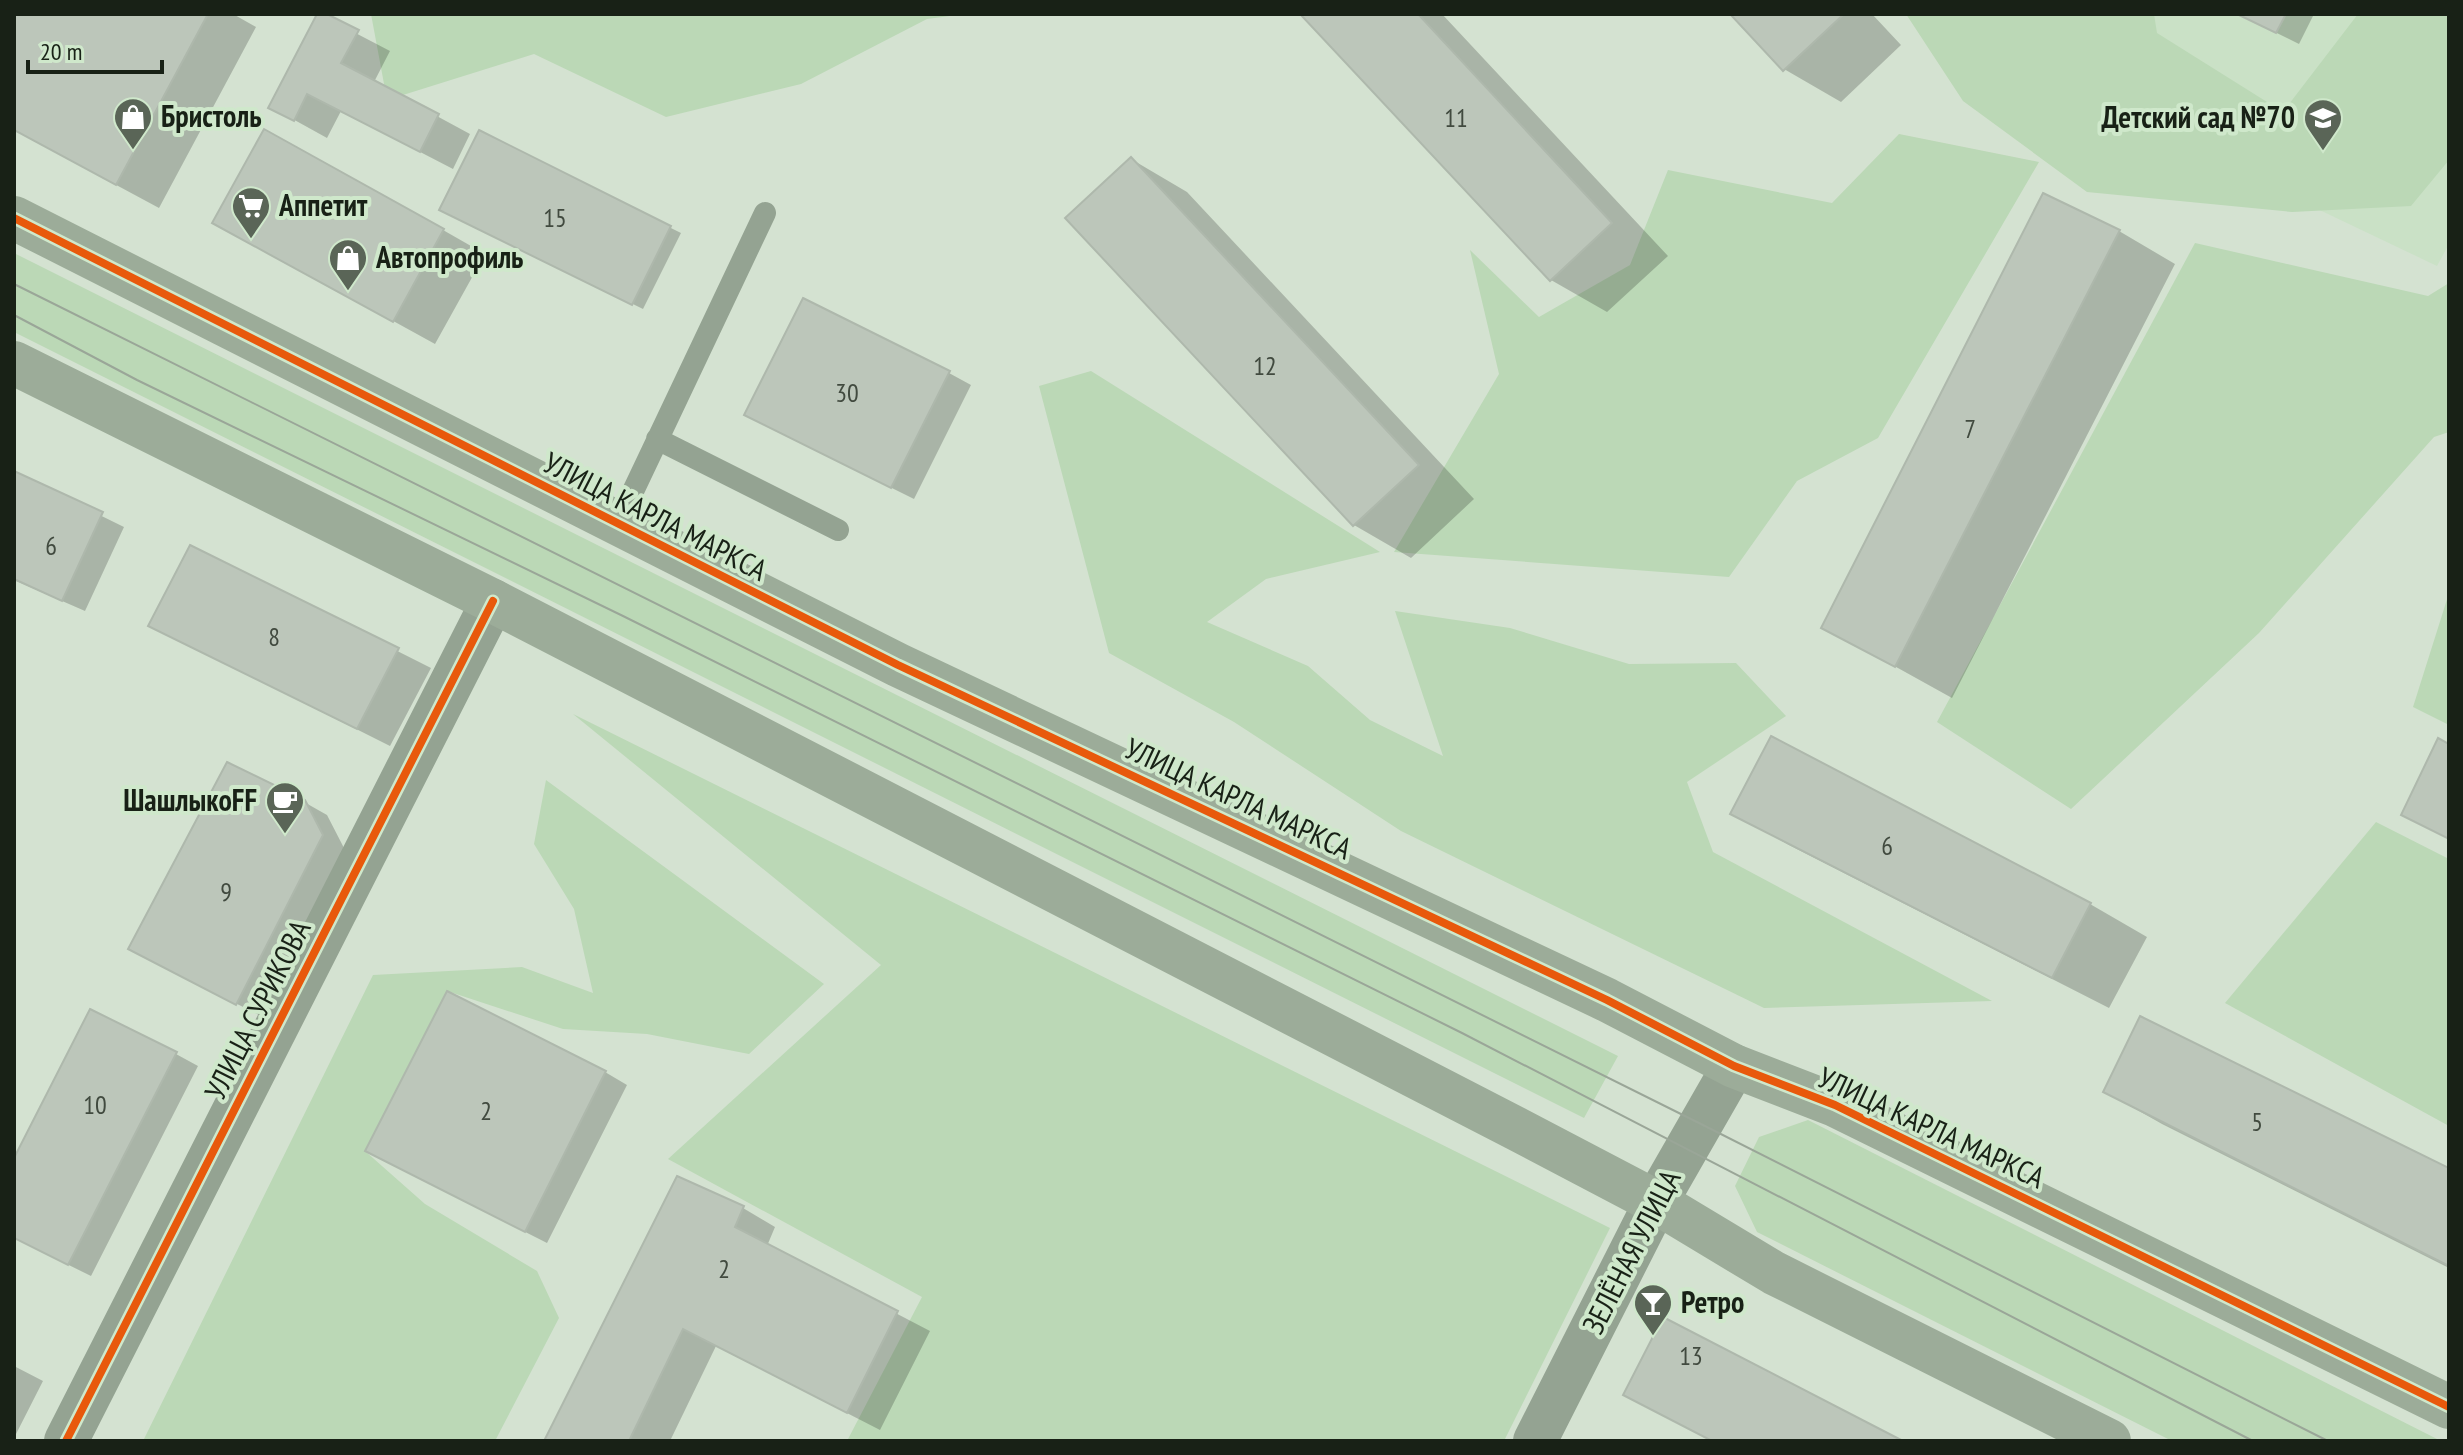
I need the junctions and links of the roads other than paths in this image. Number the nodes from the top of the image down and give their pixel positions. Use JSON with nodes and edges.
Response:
{"nodes":[{"id":1,"x":765,"y":213,"type":"dead end"},
{"id":2,"x":14,"y":218,"type":"edge"},
{"id":3,"x":14,"y":363,"type":"edge"},
{"id":4,"x":657,"y":439,"type":"junction"},
{"id":5,"x":617,"y":525,"type":"junction"},
{"id":6,"x":838,"y":530,"type":"dead end"},
{"id":7,"x":493,"y":601,"type":"junction"},
{"id":8,"x":1734,"y":1066,"type":"junction"},
{"id":9,"x":1656,"y":1202,"type":"junction"},
{"id":10,"x":2449,"y":1407,"type":"edge"},
{"id":11,"x":66,"y":1441,"type":"edge"},
{"id":12,"x":1535,"y":1441,"type":"edge"},
{"id":13,"x":2109,"y":1441,"type":"edge"}],
"edges":[{"from":1,"to":4,"type":"lane"},
{"from":2,"to":5,"type":"street","name":"УЛИЦА КАРЛА МАРКСА"},
{"from":3,"to":7,"type":"street"},
{"from":4,"to":5,"type":"lane"},
{"from":4,"to":6,"type":"lane"},
{"from":5,"to":8,"type":"street","name":"УЛИЦА КАРЛА МАРКСА"},
{"from":7,"to":9,"type":"street"},
{"from":7,"to":11,"type":"street","name":"УЛИЦА СУРИКОВА"},
{"from":8,"to":9,"type":"street","name":"ЗЕЛЁНАЯ УЛИЦА"},
{"from":8,"to":10,"type":"street","name":"УЛИЦА КАРЛА МАРКСА"},
{"from":9,"to":12,"type":"street","name":"ЗЕЛЁНАЯ УЛИЦА"},
{"from":9,"to":13,"type":"street"}]}
